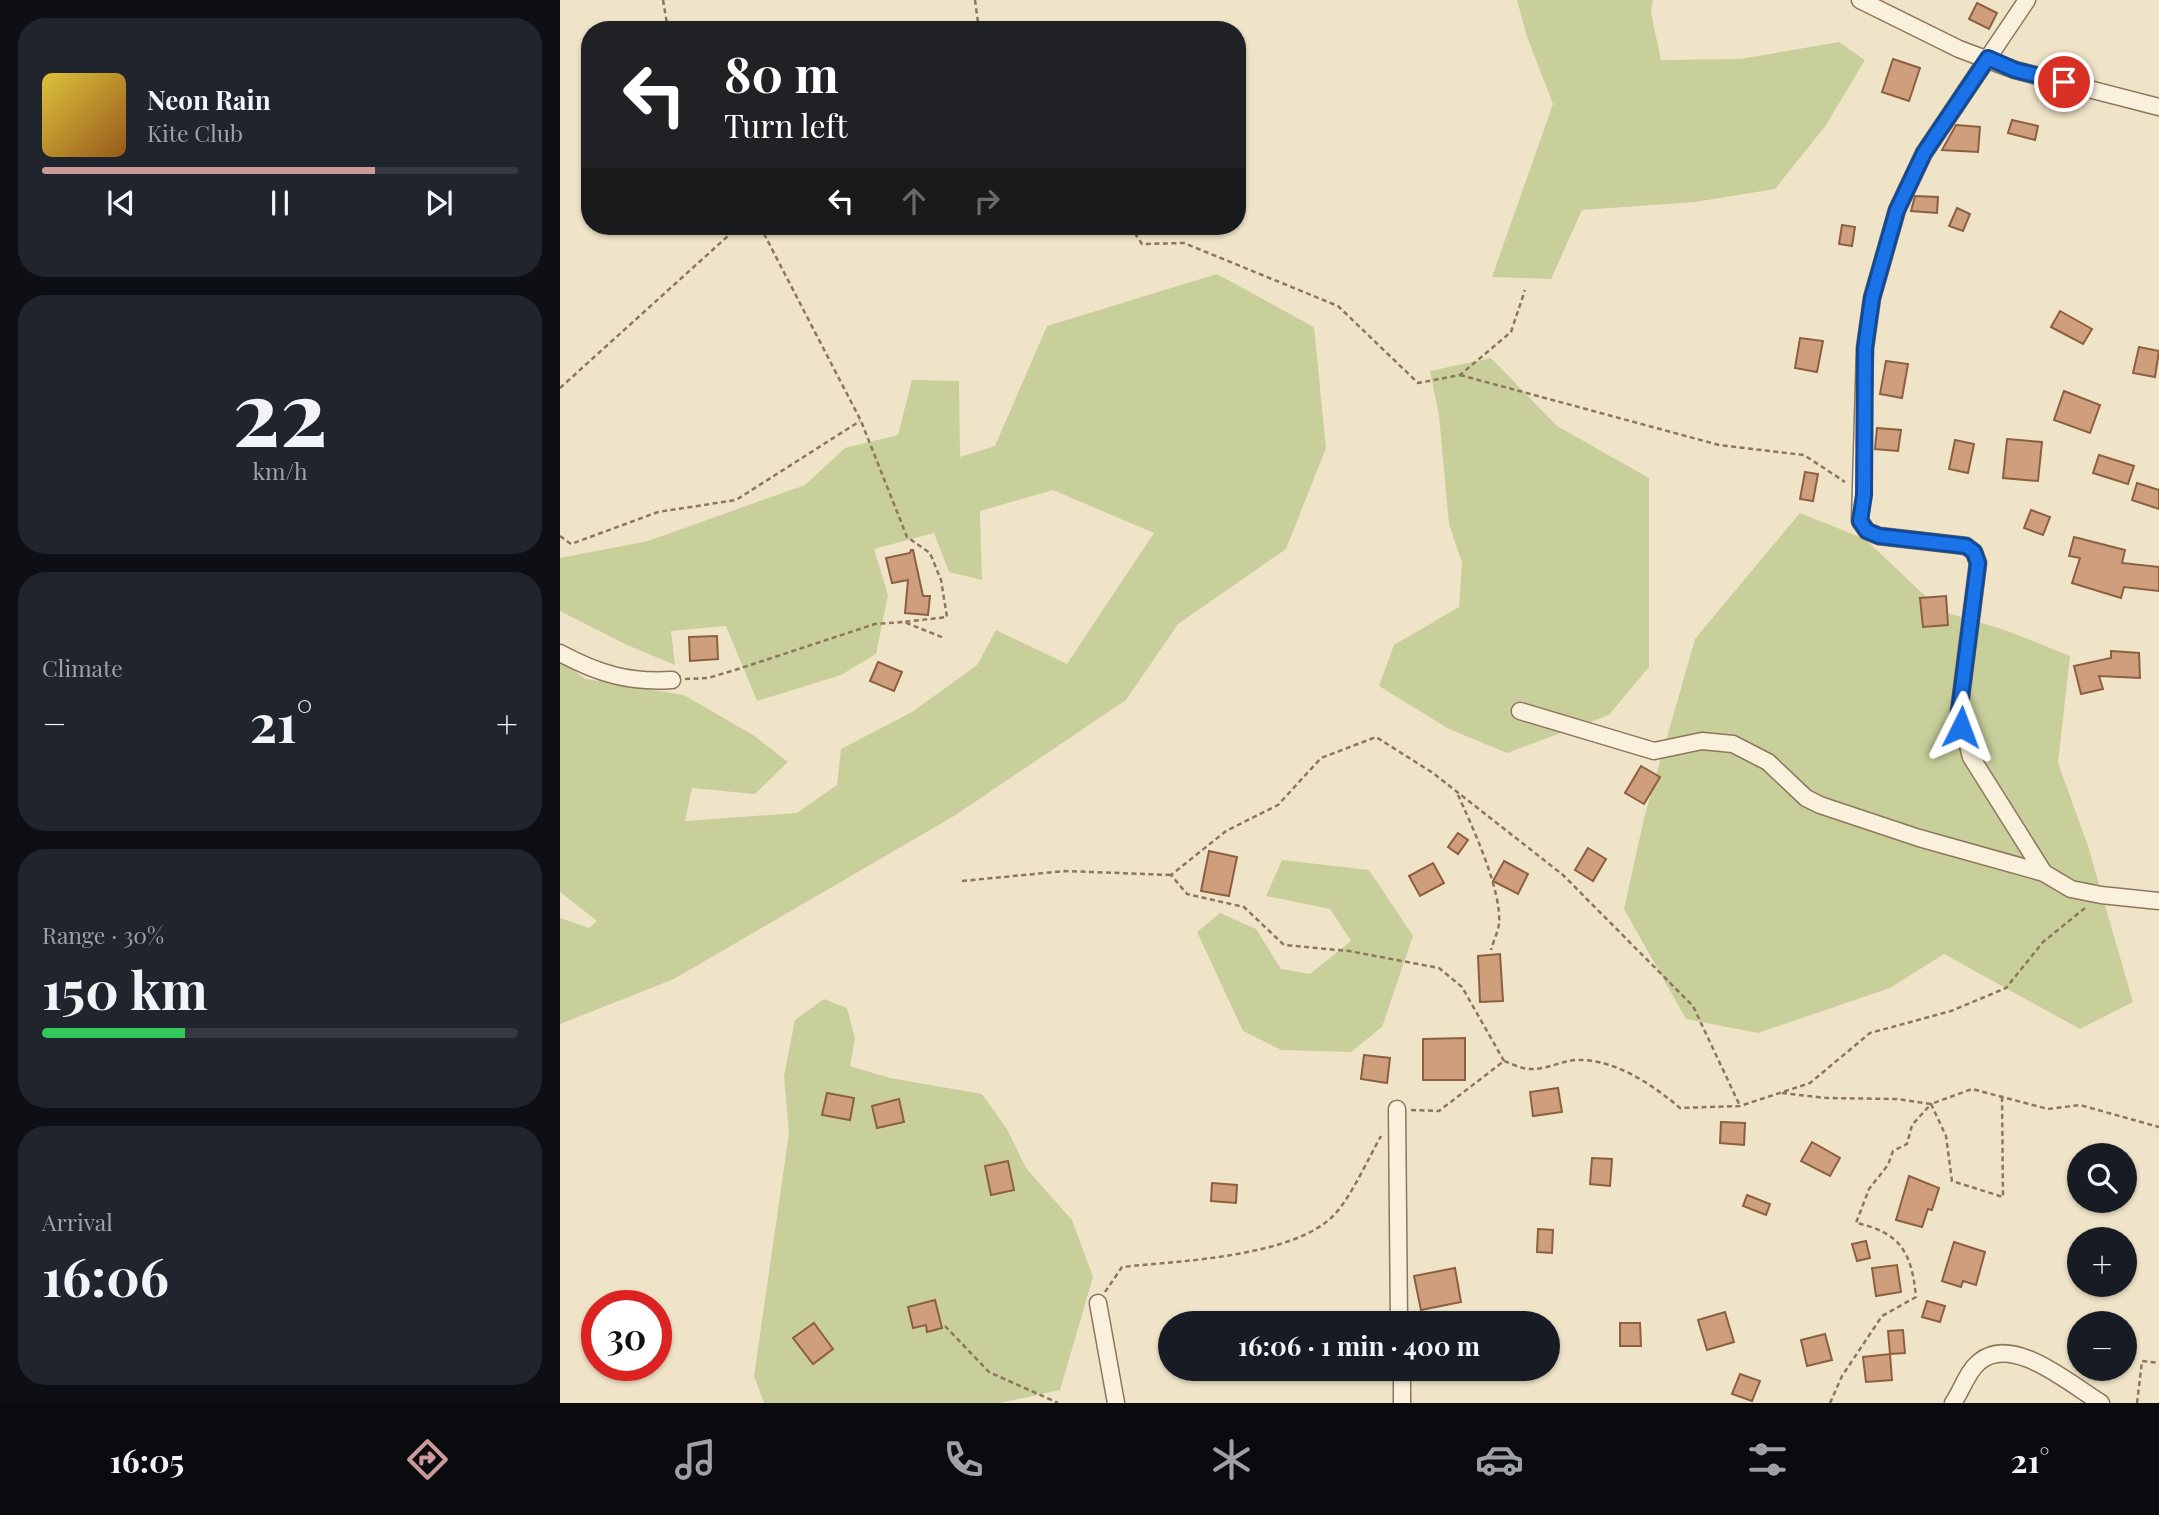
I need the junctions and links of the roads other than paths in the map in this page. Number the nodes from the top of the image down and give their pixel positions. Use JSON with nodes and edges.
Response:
{"nodes":[{"id":1,"x":1860,"y":0,"type":"edge"},
{"id":2,"x":2027,"y":0,"type":"edge"},
{"id":3,"x":1988,"y":58,"type":"junction"},
{"id":4,"x":2159,"y":107,"type":"edge"},
{"id":5,"x":560,"y":653,"type":"edge"},
{"id":6,"x":671,"y":680,"type":"road end"},
{"id":7,"x":1520,"y":711,"type":"dead end"},
{"id":8,"x":2044,"y":873,"type":"junction"},
{"id":9,"x":2159,"y":901,"type":"edge"},
{"id":10,"x":1397,"y":1110,"type":"road end"},
{"id":11,"x":1098,"y":1303,"type":"road end"},
{"id":12,"x":1399,"y":1311,"type":"edge"},
{"id":13,"x":1402,"y":1381,"type":"edge"},
{"id":14,"x":1116,"y":1403,"type":"edge"},
{"id":15,"x":1402,"y":1403,"type":"edge"},
{"id":16,"x":1953,"y":1403,"type":"edge"},
{"id":17,"x":2101,"y":1403,"type":"edge"}],
"edges":[{"from":1,"to":3,"type":"street"},
{"from":2,"to":3,"type":"street"},
{"from":3,"to":4,"type":"street"},
{"from":3,"to":8,"type":"street"},
{"from":5,"to":6,"type":"street"},
{"from":7,"to":8,"type":"street"},
{"from":8,"to":9,"type":"street"},
{"from":10,"to":12,"type":"street"},
{"from":11,"to":14,"type":"street"},
{"from":13,"to":15,"type":"street"},
{"from":16,"to":17,"type":"street"}]}
